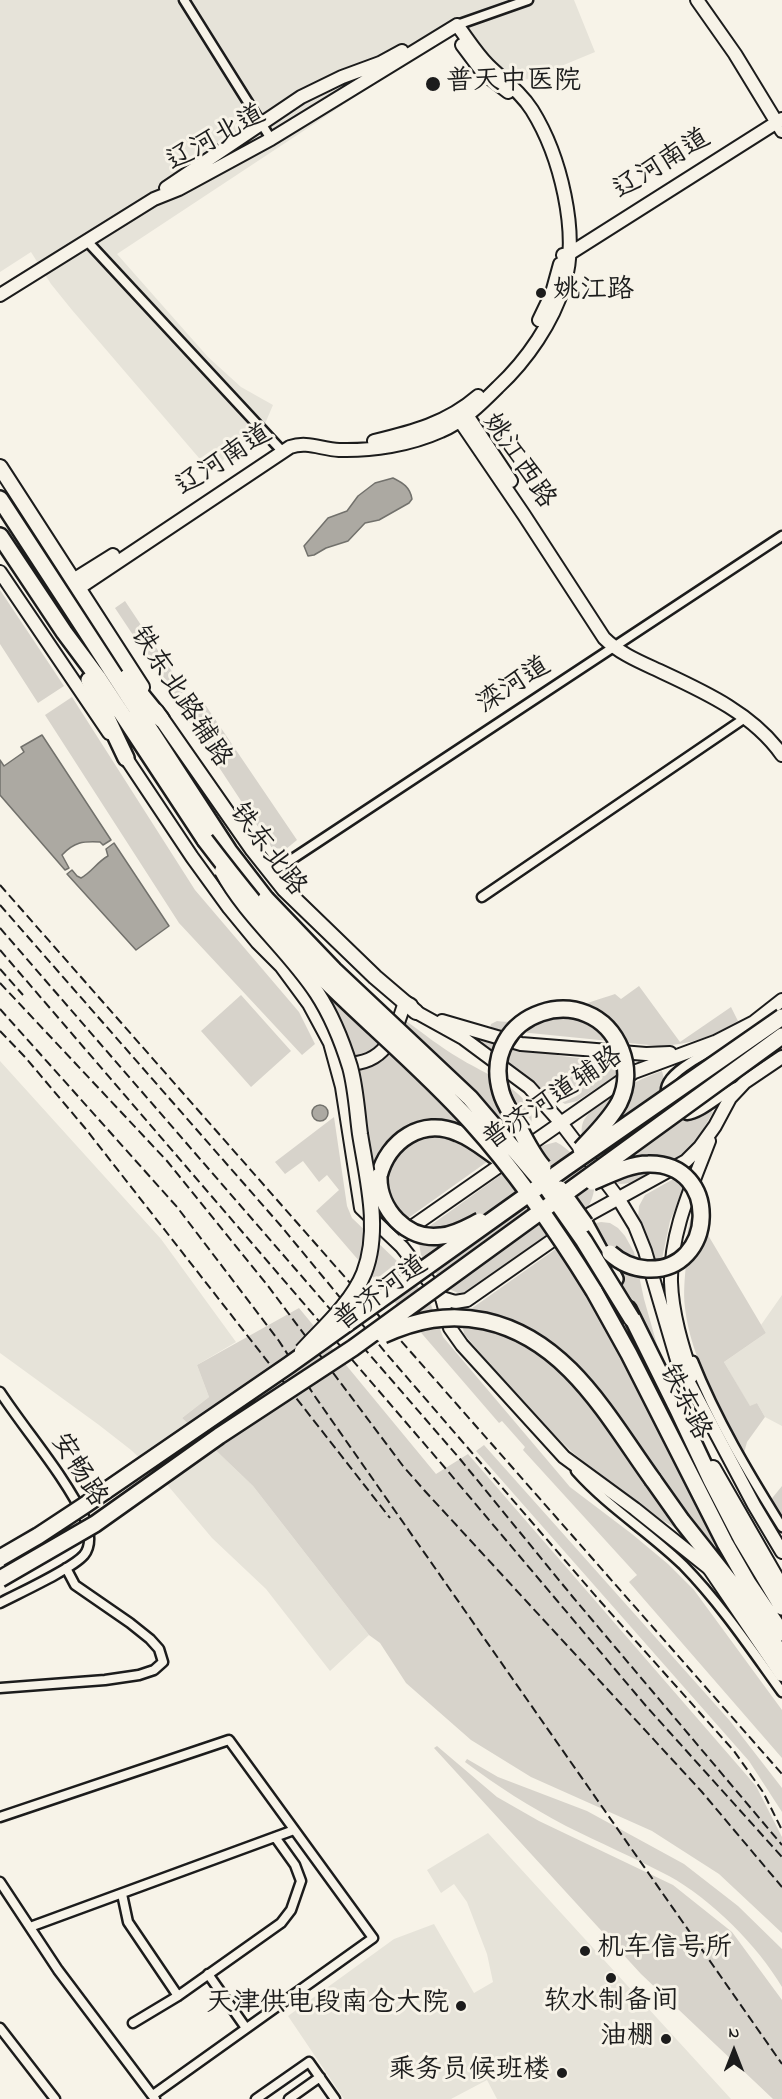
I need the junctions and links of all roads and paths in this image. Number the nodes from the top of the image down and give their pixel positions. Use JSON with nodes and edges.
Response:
{"nodes":[{"id":1,"x":184,"y":0,"type":"edge"},
{"id":2,"x":189,"y":0,"type":"edge"},
{"id":3,"x":528,"y":0,"type":"edge"},
{"id":4,"x":697,"y":0,"type":"edge"},
{"id":5,"x":454,"y":27,"type":"junction"},
{"id":6,"x":263,"y":122,"type":"junction"},
{"id":7,"x":780,"y":124,"type":"edge"},
{"id":8,"x":271,"y":139,"type":"junction"},
{"id":9,"x":87,"y":241,"type":"junction"},
{"id":10,"x":566,"y":254,"type":"junction"},
{"id":11,"x":0,"y":293,"type":"edge"},
{"id":12,"x":462,"y":415,"type":"junction"},
{"id":13,"x":280,"y":448,"type":"junction"},
{"id":14,"x":0,"y":466,"type":"edge"},
{"id":15,"x":0,"y":499,"type":"edge"},
{"id":16,"x":0,"y":536,"type":"edge"},
{"id":17,"x":782,"y":536,"type":"edge"},
{"id":18,"x":0,"y":572,"type":"edge"},
{"id":19,"x":76,"y":584,"type":"junction"},
{"id":20,"x":80,"y":620,"type":"junction"},
{"id":21,"x":64,"y":632,"type":"junction"},
{"id":22,"x":617,"y":646,"type":"junction"},
{"id":23,"x":745,"y":718,"type":"junction"},
{"id":24,"x":161,"y":719,"type":"junction"},
{"id":25,"x":782,"y":743,"type":"edge"},
{"id":26,"x":782,"y":755,"type":"edge"},
{"id":27,"x":126,"y":758,"type":"junction"},
{"id":28,"x":205,"y":840,"type":"junction"},
{"id":29,"x":272,"y":873,"type":"junction"},
{"id":30,"x":482,"y":897,"type":"dead end"},
{"id":31,"x":782,"y":1000,"type":"edge"},
{"id":32,"x":405,"y":1002,"type":"junction"},
{"id":33,"x":416,"y":1012,"type":"joint"},
{"id":34,"x":782,"y":1017,"type":"edge"},
{"id":35,"x":754,"y":1022,"type":"junction"},
{"id":36,"x":782,"y":1036,"type":"edge"},
{"id":37,"x":690,"y":1051,"type":"junction"},
{"id":38,"x":332,"y":1052,"type":"junction"},
{"id":39,"x":780,"y":1062,"type":"edge"},
{"id":40,"x":745,"y":1082,"type":"junction"},
{"id":41,"x":471,"y":1098,"type":"junction"},
{"id":42,"x":561,"y":1124,"type":"junction"},
{"id":43,"x":715,"y":1126,"type":"junction"},
{"id":44,"x":532,"y":1155,"type":"junction"},
{"id":45,"x":503,"y":1161,"type":"junction"},
{"id":46,"x":565,"y":1167,"type":"junction"},
{"id":47,"x":547,"y":1188,"type":"joint"},
{"id":48,"x":573,"y":1189,"type":"junction"},
{"id":49,"x":534,"y":1198,"type":"joint"},
{"id":50,"x":618,"y":1198,"type":"junction"},
{"id":51,"x":512,"y":1205,"type":"junction"},
{"id":52,"x":585,"y":1224,"type":"junction"},
{"id":53,"x":402,"y":1246,"type":"junction"},
{"id":54,"x":442,"y":1298,"type":"junction"},
{"id":55,"x":632,"y":1319,"type":"junction"},
{"id":56,"x":677,"y":1322,"type":"junction"},
{"id":57,"x":353,"y":1348,"type":"junction"},
{"id":58,"x":289,"y":1365,"type":"junction"},
{"id":59,"x":0,"y":1392,"type":"edge"},
{"id":60,"x":699,"y":1402,"type":"junction"},
{"id":61,"x":678,"y":1410,"type":"junction"},
{"id":62,"x":564,"y":1457,"type":"junction"},
{"id":63,"x":682,"y":1521,"type":"junction"},
{"id":64,"x":782,"y":1527,"type":"edge"},
{"id":65,"x":782,"y":1552,"type":"edge"},
{"id":66,"x":0,"y":1558,"type":"edge"},
{"id":67,"x":66,"y":1568,"type":"junction"},
{"id":68,"x":711,"y":1569,"type":"junction"},
{"id":69,"x":0,"y":1579,"type":"edge"},
{"id":70,"x":735,"y":1588,"type":"junction"},
{"id":71,"x":782,"y":1588,"type":"edge"},
{"id":72,"x":0,"y":1603,"type":"edge"},
{"id":73,"x":782,"y":1607,"type":"edge"},
{"id":74,"x":782,"y":1633,"type":"edge"},
{"id":75,"x":782,"y":1655,"type":"edge"},
{"id":76,"x":782,"y":1674,"type":"edge"},
{"id":77,"x":0,"y":1688,"type":"edge"},
{"id":78,"x":782,"y":1692,"type":"edge"},
{"id":79,"x":0,"y":1817,"type":"edge"},
{"id":80,"x":294,"y":1830,"type":"junction"},
{"id":81,"x":275,"y":1837,"type":"junction"},
{"id":82,"x":0,"y":1882,"type":"edge"},
{"id":83,"x":122,"y":1893,"type":"junction"},
{"id":84,"x":30,"y":1927,"type":"junction"},
{"id":85,"x":208,"y":1974,"type":"junction"},
{"id":86,"x":178,"y":1996,"type":"junction"},
{"id":87,"x":133,"y":2023,"type":"dead end"},
{"id":88,"x":0,"y":2028,"type":"edge"},
{"id":89,"x":246,"y":2028,"type":"junction"},
{"id":90,"x":320,"y":2077,"type":"junction"},
{"id":91,"x":154,"y":2097,"type":"edge"},
{"id":92,"x":55,"y":2099,"type":"edge"},
{"id":93,"x":256,"y":2099,"type":"edge"},
{"id":94,"x":289,"y":2099,"type":"edge"},
{"id":95,"x":335,"y":2099,"type":"edge"}],
"edges":[{"from":1,"to":6,"type":"street"},
{"from":2,"to":6,"type":"street"},
{"from":3,"to":5,"type":"street","name":"辽河北道"},
{"from":4,"to":7,"type":"street"},
{"from":5,"to":6,"type":"street","name":"辽河北道"},
{"from":5,"to":8,"type":"street","name":"辽河北道"},
{"from":5,"to":10,"type":"street"},
{"from":6,"to":8,"type":"street"},
{"from":6,"to":11,"type":"street","name":"辽河北道"},
{"from":7,"to":10,"type":"street","name":"辽河南道"},
{"from":8,"to":9,"type":"street","name":"辽河北道"},
{"from":9,"to":11,"type":"street","name":"辽河北道"},
{"from":9,"to":13,"type":"street"},
{"from":10,"to":12,"type":"street","name":"辽河南道"},
{"from":12,"to":13,"type":"street","name":"辽河南道"},
{"from":12,"to":22,"type":"street","name":"姚江西路"},
{"from":13,"to":19,"type":"street","name":"辽河南道"},
{"from":14,"to":19,"type":"main road","name":"铁东北路辅路"},
{"from":15,"to":20,"type":"highway","name":"铁东北路"},
{"from":16,"to":21,"type":"highway","name":"铁东北路"},
{"from":17,"to":22,"type":"street","name":"滦河道"},
{"from":18,"to":27,"type":"street"},
{"from":19,"to":24,"type":"main road","name":"铁东北路辅路"},
{"from":20,"to":24,"type":"highway"},
{"from":20,"to":41,"type":"highway","name":"铁东北路","bridge":true},
{"from":21,"to":27,"type":"highway"},
{"from":21,"to":28,"type":"highway","name":"铁东北路"},
{"from":22,"to":23,"type":"street","name":"姚江西路"},
{"from":22,"to":25,"type":"street","name":"姚江西路"},
{"from":22,"to":29,"type":"street","name":"滦河道"},
{"from":23,"to":26,"type":"street","name":"姚江西路"},
{"from":23,"to":30,"type":"street"},
{"from":24,"to":29,"type":"main road","name":"铁东北路辅路"},
{"from":27,"to":38,"type":"street"},
{"from":28,"to":45,"type":"highway","name":"铁东北路","bridge":true},
{"from":28,"to":58,"type":"main road","bridge":true},
{"from":29,"to":32,"type":"main road","name":"铁东北路辅路"},
{"from":31,"to":35,"type":"street","name":"普济河道辅路"},
{"from":32,"to":33,"type":"main road","name":"铁东北路辅路"},
{"from":32,"to":37,"type":"street"},
{"from":32,"to":38,"type":"street"},
{"from":33,"to":42,"type":"street"},
{"from":34,"to":46,"type":"highway","name":"普济河道","bridge":true},
{"from":35,"to":37,"type":"street","name":"普济河道辅路"},
{"from":35,"to":40,"type":"street","name":"普济河道辅路"},
{"from":36,"to":48,"type":"highway","name":"普济河道","bridge":true},
{"from":37,"to":42,"type":"street","name":"普济河道辅路"},
{"from":38,"to":53,"type":"street"},
{"from":39,"to":40,"type":"street","name":"普济河道辅路"},
{"from":40,"to":43,"type":"street","name":"普济河道辅路"},
{"from":41,"to":44,"type":"highway","bridge":true},
{"from":41,"to":47,"type":"highway","name":"铁东北路","bridge":true},
{"from":42,"to":50,"type":"street","name":"铁东路"},
{"from":42,"to":53,"type":"street","name":"普济河道辅路"},
{"from":43,"to":50,"type":"street","name":"普济河道辅路"},
{"from":43,"to":56,"type":"street","name":"铁东路"},
{"from":44,"to":46,"type":"highway","bridge":true},
{"from":44,"to":52,"type":"highway","bridge":true},
{"from":45,"to":49,"type":"highway","name":"铁东北路","bridge":true},
{"from":45,"to":51,"type":"highway","bridge":true},
{"from":46,"to":51,"type":"highway","name":"普济河道","bridge":true},
{"from":47,"to":55,"type":"highway","name":"铁东路","bridge":true},
{"from":48,"to":52,"type":"highway","bridge":true},
{"from":48,"to":57,"type":"highway","name":"普济河道","bridge":true},
{"from":49,"to":74,"type":"highway","name":"铁东路","bridge":true},
{"from":50,"to":54,"type":"street","name":"普济河道辅路"},
{"from":50,"to":60,"type":"street","name":"铁东路"},
{"from":51,"to":58,"type":"highway","name":"普济河道","bridge":true},
{"from":52,"to":55,"type":"highway","bridge":true},
{"from":53,"to":54,"type":"street"},
{"from":54,"to":62,"type":"street"},
{"from":55,"to":61,"type":"highway","name":"铁东路"},
{"from":56,"to":60,"type":"street","name":"铁东路"},
{"from":56,"to":64,"type":"street","name":"铁东路"},
{"from":57,"to":63,"type":"highway","bridge":true},
{"from":57,"to":69,"type":"highway","name":"普济河道","bridge":true},
{"from":58,"to":66,"type":"highway","name":"普济河道","bridge":true},
{"from":59,"to":67,"type":"street","name":"安畅路"},
{"from":60,"to":65,"type":"street","name":"铁东路"},
{"from":61,"to":71,"type":"main road"},
{"from":61,"to":73,"type":"highway","name":"铁东路"},
{"from":62,"to":68,"type":"street"},
{"from":62,"to":78,"type":"street"},
{"from":63,"to":68,"type":"main road"},
{"from":63,"to":70,"type":"highway"},
{"from":67,"to":72,"type":"street","name":"安畅路"},
{"from":67,"to":77,"type":"street"},
{"from":68,"to":70,"type":"street"},
{"from":68,"to":76,"type":"main road"},
{"from":70,"to":75,"type":"highway"},
{"from":79,"to":80,"type":"street"},
{"from":80,"to":81,"type":"street"},
{"from":80,"to":89,"type":"street"},
{"from":81,"to":83,"type":"street"},
{"from":81,"to":85,"type":"street"},
{"from":82,"to":84,"type":"street"},
{"from":83,"to":84,"type":"street"},
{"from":83,"to":86,"type":"street"},
{"from":84,"to":91,"type":"street"},
{"from":85,"to":86,"type":"street"},
{"from":85,"to":89,"type":"street"},
{"from":86,"to":87,"type":"street"},
{"from":88,"to":92,"type":"street"},
{"from":89,"to":91,"type":"street"},
{"from":90,"to":93,"type":"street"},
{"from":90,"to":94,"type":"street"},
{"from":90,"to":95,"type":"street"}]}
